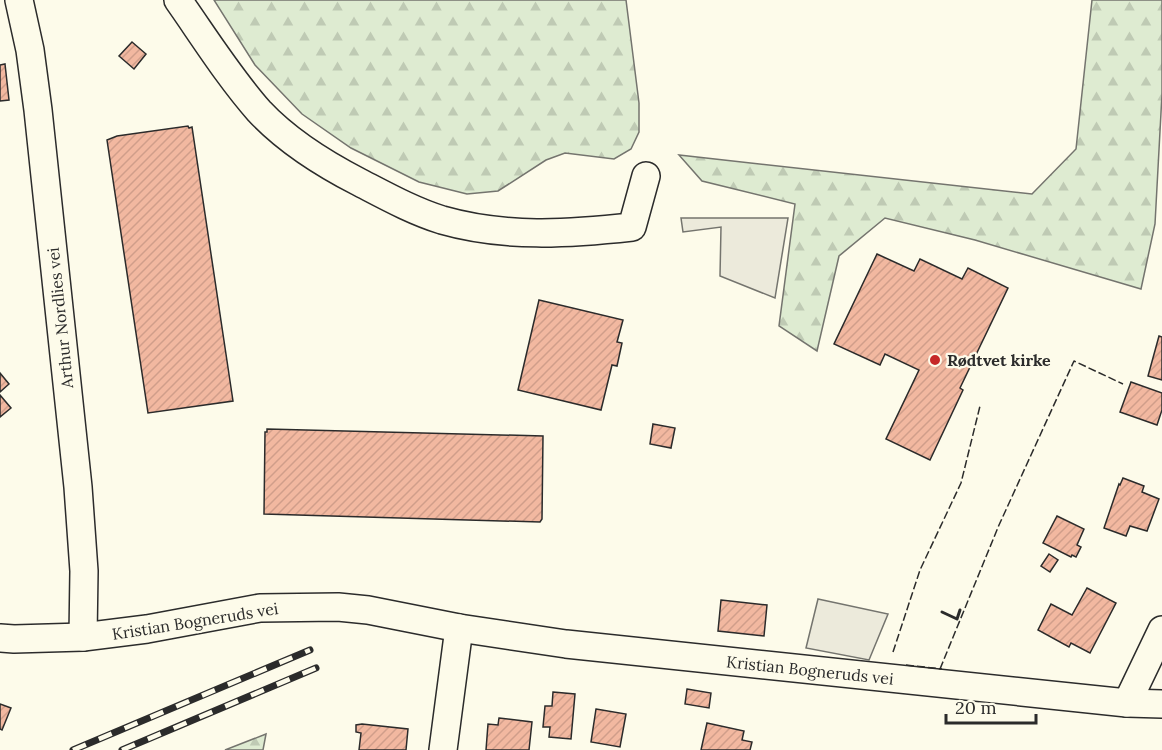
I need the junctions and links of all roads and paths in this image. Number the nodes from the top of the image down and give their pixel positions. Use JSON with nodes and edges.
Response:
{"nodes":[{"id":1,"x":19,"y":0,"type":"edge"},
{"id":2,"x":178,"y":0,"type":"edge"},
{"id":3,"x":646,"y":176,"type":"dead end"},
{"id":4,"x":459,"y":628,"type":"junction"},
{"id":5,"x":1162,"y":630,"type":"edge"},
{"id":6,"x":83,"y":637,"type":"junction"},
{"id":7,"x":0,"y":638,"type":"edge"},
{"id":8,"x":1127,"y":703,"type":"junction"},
{"id":9,"x":1162,"y":704,"type":"edge"},
{"id":10,"x":443,"y":750,"type":"edge"}],
"edges":[{"from":1,"to":6,"type":"street","name":"Arthur Nordlies vei"},
{"from":2,"to":3,"type":"street"},
{"from":4,"to":6,"type":"street","name":"Kristian Bogneruds vei"},
{"from":4,"to":8,"type":"street","name":"Kristian Bogneruds vei"},
{"from":4,"to":10,"type":"street"},
{"from":5,"to":8,"type":"street"},
{"from":6,"to":7,"type":"street","name":"Kristian Bogneruds vei"},
{"from":8,"to":9,"type":"street","name":"Kristian Bogneruds vei"}]}
